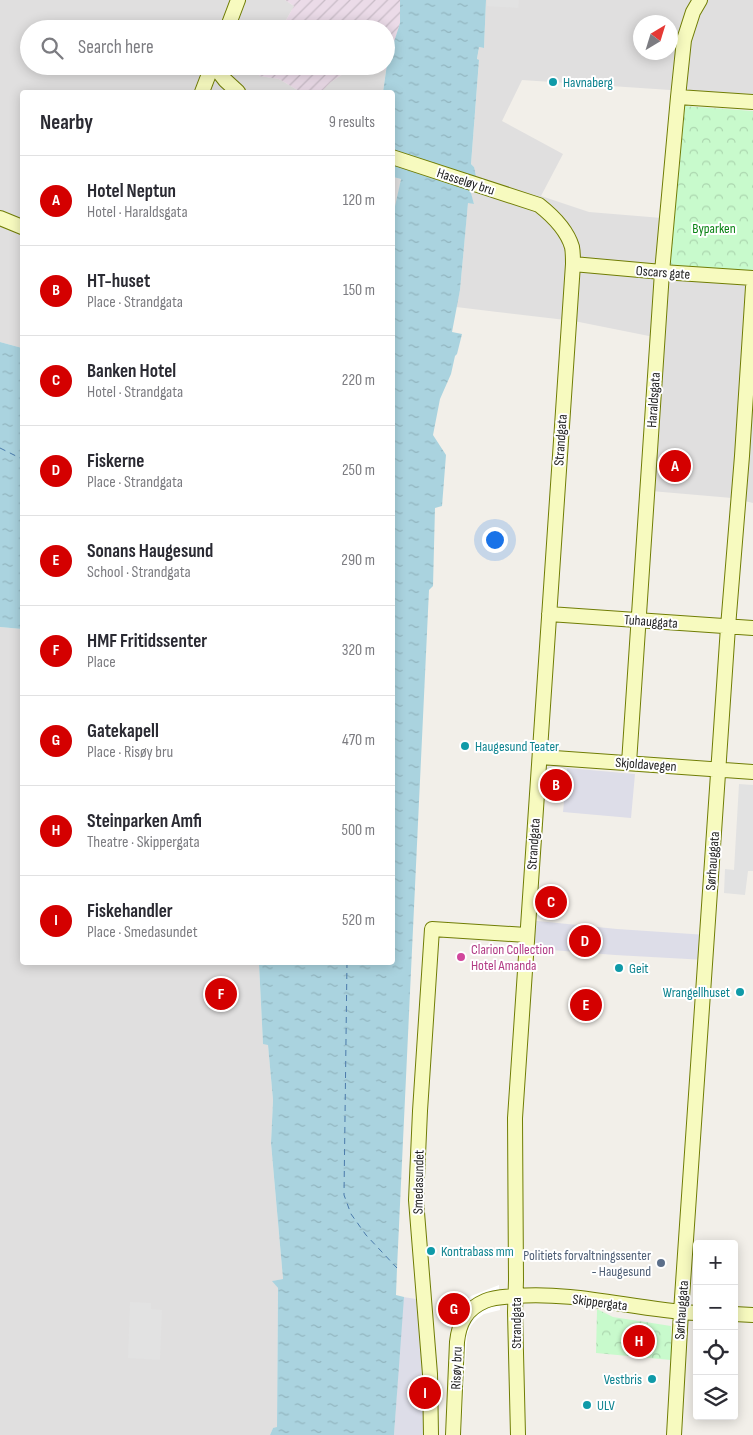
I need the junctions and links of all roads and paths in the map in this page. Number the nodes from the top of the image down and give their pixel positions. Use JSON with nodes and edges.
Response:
{"nodes":[{"id":1,"x":238,"y":0,"type":"edge"},
{"id":2,"x":700,"y":0,"type":"edge"},
{"id":3,"x":230,"y":20,"type":"edge"},
{"id":4,"x":209,"y":75,"type":"edge"},
{"id":5,"x":221,"y":75,"type":"edge"},
{"id":6,"x":203,"y":90,"type":"edge"},
{"id":7,"x":236,"y":90,"type":"edge"},
{"id":8,"x":678,"y":97,"type":"junction"},
{"id":9,"x":753,"y":102,"type":"edge"},
{"id":10,"x":395,"y":158,"type":"edge"},
{"id":11,"x":539,"y":205,"type":"joint"},
{"id":12,"x":0,"y":218,"type":"edge"},
{"id":13,"x":20,"y":226,"type":"edge"},
{"id":14,"x":573,"y":264,"type":"junction"},
{"id":15,"x":662,"y":272,"type":"junction"},
{"id":16,"x":753,"y":278,"type":"edge"},
{"id":17,"x":753,"y":287,"type":"edge"},
{"id":18,"x":549,"y":614,"type":"junction"},
{"id":19,"x":638,"y":620,"type":"junction"},
{"id":20,"x":728,"y":627,"type":"junction"},
{"id":21,"x":753,"y":628,"type":"edge"},
{"id":22,"x":540,"y":757,"type":"junction"},
{"id":23,"x":629,"y":763,"type":"junction"},
{"id":24,"x":719,"y":770,"type":"junction"},
{"id":25,"x":753,"y":772,"type":"edge"},
{"id":26,"x":526,"y":936,"type":"junction"},
{"id":27,"x":509,"y":1297,"type":"junction"},
{"id":28,"x":681,"y":1312,"type":"junction"},
{"id":29,"x":693,"y":1313,"type":"edge"},
{"id":30,"x":738,"y":1314,"type":"edge"},
{"id":31,"x":753,"y":1315,"type":"edge"},
{"id":32,"x":431,"y":1435,"type":"edge"},
{"id":33,"x":453,"y":1435,"type":"edge"},
{"id":34,"x":518,"y":1435,"type":"edge"},
{"id":35,"x":674,"y":1435,"type":"edge"}],
"edges":[{"from":1,"to":3,"type":"street"},
{"from":2,"to":8,"type":"street","name":"Haraldsgata"},
{"from":4,"to":6,"type":"street"},
{"from":5,"to":7,"type":"street"},
{"from":8,"to":9,"type":"street"},
{"from":8,"to":15,"type":"street","name":"Haraldsgata"},
{"from":10,"to":11,"type":"street","name":"Hasseløy bru"},
{"from":11,"to":14,"type":"street","name":"Strandgata"},
{"from":12,"to":13,"type":"street"},
{"from":14,"to":15,"type":"street","name":"Oscars gate"},
{"from":14,"to":18,"type":"street","name":"Strandgata"},
{"from":15,"to":16,"type":"street","name":"Oscars gate"},
{"from":15,"to":19,"type":"street","name":"Haraldsgata"},
{"from":17,"to":20,"type":"street","name":"Sørhauggata"},
{"from":18,"to":19,"type":"street","name":"Tuhauggata"},
{"from":18,"to":22,"type":"street","name":"Strandgata"},
{"from":19,"to":20,"type":"street","name":"Tuhauggata"},
{"from":19,"to":23,"type":"street","name":"Haraldsgata"},
{"from":20,"to":21,"type":"street","name":"Tuhauggata"},
{"from":20,"to":24,"type":"street","name":"Sørhauggata"},
{"from":22,"to":23,"type":"street","name":"Skjoldavegen"},
{"from":22,"to":26,"type":"street","name":"Strandgata"},
{"from":23,"to":24,"type":"street","name":"Skjoldavegen"},
{"from":24,"to":25,"type":"street","name":"Skjoldavegen"},
{"from":24,"to":28,"type":"street","name":"Sørhauggata"},
{"from":26,"to":27,"type":"street","name":"Strandgata"},
{"from":26,"to":32,"type":"street","name":"Smedasundet"},
{"from":27,"to":28,"type":"street","name":"Skippergata"},
{"from":27,"to":33,"type":"street","name":"Risøy bru"},
{"from":27,"to":34,"type":"street","name":"Strandgata"},
{"from":28,"to":29,"type":"street","name":"Skippergata"},
{"from":28,"to":35,"type":"street","name":"Sørhauggata"},
{"from":30,"to":31,"type":"street"}]}
